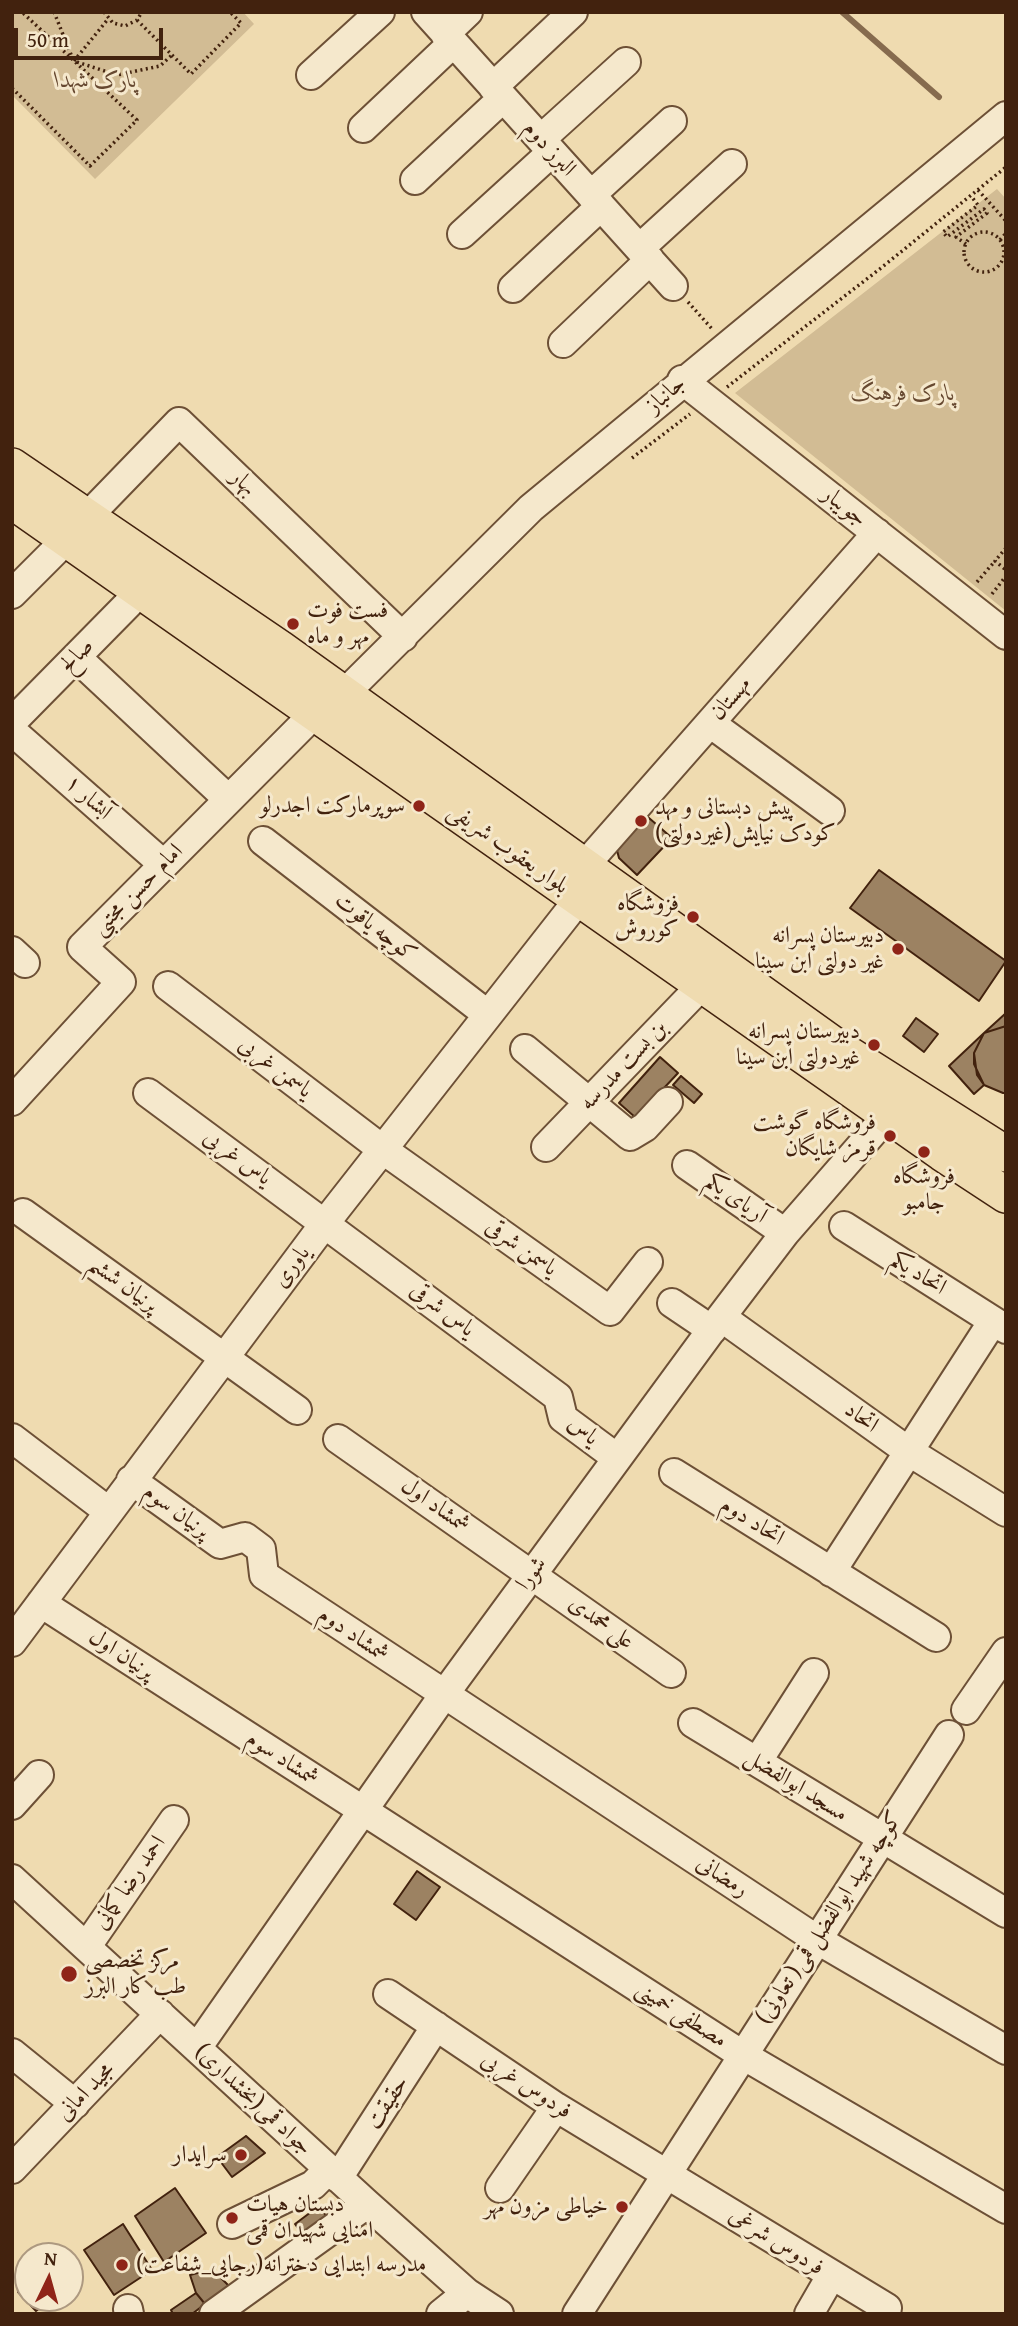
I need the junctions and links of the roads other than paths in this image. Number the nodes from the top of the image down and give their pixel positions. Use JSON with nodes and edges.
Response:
{"nodes":[{"id":1,"x":380,"y":12,"type":"edge"},
{"id":2,"x":426,"y":12,"type":"edge"},
{"id":3,"x":468,"y":12,"type":"edge"},
{"id":4,"x":573,"y":12,"type":"edge"},
{"id":5,"x":449,"y":38,"type":"junction"},
{"id":6,"x":626,"y":62,"type":"dead end"},
{"id":7,"x":311,"y":75,"type":"dead end"},
{"id":8,"x":498,"y":92,"type":"junction"},
{"id":9,"x":1006,"y":116,"type":"edge"},
{"id":10,"x":672,"y":121,"type":"dead end"},
{"id":11,"x":363,"y":128,"type":"dead end"},
{"id":12,"x":546,"y":146,"type":"junction"},
{"id":13,"x":732,"y":164,"type":"dead end"},
{"id":14,"x":415,"y":180,"type":"dead end"},
{"id":15,"x":596,"y":201,"type":"junction"},
{"id":16,"x":463,"y":234,"type":"dead end"},
{"id":17,"x":645,"y":254,"type":"junction"},
{"id":18,"x":673,"y":286,"type":"road end"},
{"id":19,"x":513,"y":288,"type":"dead end"},
{"id":20,"x":562,"y":343,"type":"dead end"},
{"id":21,"x":682,"y":380,"type":"junction"},
{"id":22,"x":12,"y":466,"type":"edge"},
{"id":23,"x":12,"y":500,"type":"edge"},
{"id":24,"x":77,"y":528,"type":"junction"},
{"id":25,"x":877,"y":533,"type":"junction"},
{"id":26,"x":141,"y":591,"type":"junction"},
{"id":27,"x":12,"y":594,"type":"edge"},
{"id":28,"x":1006,"y":635,"type":"edge"},
{"id":29,"x":403,"y":637,"type":"junction"},
{"id":30,"x":76,"y":657,"type":"junction"},
{"id":31,"x":345,"y":693,"type":"junction"},
{"id":32,"x":315,"y":713,"type":"junction"},
{"id":33,"x":12,"y":722,"type":"edge"},
{"id":34,"x":710,"y":723,"type":"junction"},
{"id":35,"x":12,"y":731,"type":"edge"},
{"id":36,"x":228,"y":799,"type":"junction"},
{"id":37,"x":830,"y":811,"type":"dead end"},
{"id":38,"x":262,"y":841,"type":"dead end"},
{"id":39,"x":163,"y":864,"type":"junction"},
{"id":40,"x":585,"y":865,"type":"junction"},
{"id":41,"x":579,"y":899,"type":"junction"},
{"id":42,"x":702,"y":985,"type":"junction"},
{"id":43,"x":168,"y":986,"type":"dead end"},
{"id":44,"x":487,"y":1014,"type":"junction"},
{"id":45,"x":525,"y":1049,"type":"dead end"},
{"id":46,"x":148,"y":1093,"type":"dead end"},
{"id":47,"x":12,"y":1101,"type":"edge"},
{"id":48,"x":590,"y":1102,"type":"junction"},
{"id":49,"x":668,"y":1102,"type":"dead end"},
{"id":50,"x":898,"y":1104,"type":"junction"},
{"id":51,"x":547,"y":1147,"type":"dead end"},
{"id":52,"x":382,"y":1149,"type":"junction"},
{"id":53,"x":1006,"y":1154,"type":"edge"},
{"id":54,"x":687,"y":1165,"type":"dead end"},
{"id":55,"x":1006,"y":1195,"type":"edge"},
{"id":56,"x":23,"y":1213,"type":"dead end"},
{"id":57,"x":325,"y":1223,"type":"junction"},
{"id":58,"x":844,"y":1226,"type":"dead end"},
{"id":59,"x":785,"y":1233,"type":"junction"},
{"id":60,"x":648,"y":1262,"type":"dead end"},
{"id":61,"x":672,"y":1303,"type":"dead end"},
{"id":62,"x":716,"y":1324,"type":"junction"},
{"id":63,"x":999,"y":1325,"type":"edge"},
{"id":64,"x":223,"y":1358,"type":"junction"},
{"id":65,"x":558,"y":1397,"type":"joint"},
{"id":66,"x":297,"y":1410,"type":"dead end"},
{"id":67,"x":12,"y":1438,"type":"edge"},
{"id":68,"x":338,"y":1439,"type":"dead end"},
{"id":69,"x":908,"y":1451,"type":"junction"},
{"id":70,"x":617,"y":1458,"type":"junction"},
{"id":71,"x":674,"y":1473,"type":"dead end"},
{"id":72,"x":131,"y":1480,"type":"junction"},
{"id":73,"x":108,"y":1511,"type":"junction"},
{"id":74,"x":1006,"y":1511,"type":"edge"},
{"id":75,"x":831,"y":1572,"type":"junction"},
{"id":76,"x":532,"y":1573,"type":"junction"},
{"id":77,"x":264,"y":1575,"type":"joint"},
{"id":78,"x":41,"y":1603,"type":"junction"},
{"id":79,"x":936,"y":1637,"type":"dead end"},
{"id":80,"x":12,"y":1642,"type":"edge"},
{"id":81,"x":1006,"y":1652,"type":"edge"},
{"id":82,"x":671,"y":1673,"type":"dead end"},
{"id":83,"x":814,"y":1673,"type":"dead end"},
{"id":84,"x":443,"y":1696,"type":"junction"},
{"id":85,"x":202,"y":1707,"type":"joint"},
{"id":86,"x":966,"y":1710,"type":"dead end"},
{"id":87,"x":694,"y":1723,"type":"dead end"},
{"id":88,"x":949,"y":1735,"type":"dead end"},
{"id":89,"x":757,"y":1762,"type":"junction"},
{"id":90,"x":39,"y":1775,"type":"dead end"},
{"id":91,"x":12,"y":1805,"type":"edge"},
{"id":92,"x":363,"y":1811,"type":"junction"},
{"id":93,"x":174,"y":1820,"type":"dead end"},
{"id":94,"x":881,"y":1839,"type":"junction"},
{"id":95,"x":12,"y":1878,"type":"edge"},
{"id":96,"x":1006,"y":1913,"type":"edge"},
{"id":97,"x":816,"y":1939,"type":"junction"},
{"id":98,"x":87,"y":1946,"type":"junction"},
{"id":99,"x":388,"y":1994,"type":"dead end"},
{"id":100,"x":160,"y":2014,"type":"junction"},
{"id":101,"x":436,"y":2026,"type":"junction"},
{"id":102,"x":197,"y":2048,"type":"junction"},
{"id":103,"x":1006,"y":2050,"type":"edge"},
{"id":104,"x":12,"y":2053,"type":"edge"},
{"id":105,"x":741,"y":2054,"type":"junction"},
{"id":106,"x":75,"y":2104,"type":"junction"},
{"id":107,"x":556,"y":2106,"type":"junction"},
{"id":108,"x":12,"y":2169,"type":"edge"},
{"id":109,"x":334,"y":2174,"type":"junction"},
{"id":110,"x":665,"y":2175,"type":"junction"},
{"id":111,"x":500,"y":2188,"type":"dead end"},
{"id":112,"x":367,"y":2204,"type":"junction"},
{"id":113,"x":1006,"y":2209,"type":"edge"},
{"id":114,"x":232,"y":2224,"type":"dead end"},
{"id":115,"x":831,"y":2276,"type":"junction"},
{"id":116,"x":467,"y":2293,"type":"junction"},
{"id":117,"x":887,"y":2308,"type":"dead end"},
{"id":118,"x":214,"y":2314,"type":"edge"},
{"id":119,"x":441,"y":2314,"type":"edge"},
{"id":120,"x":499,"y":2314,"type":"edge"},
{"id":121,"x":576,"y":2314,"type":"edge"},
{"id":122,"x":809,"y":2314,"type":"edge"}],
"edges":[{"from":1,"to":7,"type":"street"},
{"from":2,"to":5,"type":"street","name":"البرز دوم"},
{"from":3,"to":5,"type":"street"},
{"from":4,"to":8,"type":"street"},
{"from":5,"to":8,"type":"street","name":"البرز دوم"},
{"from":5,"to":11,"type":"street"},
{"from":6,"to":12,"type":"street"},
{"from":8,"to":12,"type":"street","name":"البرز دوم"},
{"from":8,"to":14,"type":"street"},
{"from":9,"to":21,"type":"street","name":"جانباز"},
{"from":10,"to":15,"type":"street"},
{"from":12,"to":15,"type":"street","name":"البرز دوم"},
{"from":12,"to":16,"type":"street"},
{"from":13,"to":17,"type":"street"},
{"from":15,"to":17,"type":"street","name":"البرز دوم"},
{"from":15,"to":19,"type":"street"},
{"from":17,"to":18,"type":"street","name":"البرز دوم"},
{"from":17,"to":20,"type":"street"},
{"from":21,"to":25,"type":"street","name":"جویبار"},
{"from":21,"to":29,"type":"street","name":"جانباز"},
{"from":22,"to":24,"type":"main road","name":"بلوار یعقوب شریفی"},
{"from":23,"to":24,"type":"main road","name":"بلوار یعقوب شریفی"},
{"from":24,"to":26,"type":"main road","name":"بلوار یعقوب شریفی"},
{"from":24,"to":27,"type":"street"},
{"from":24,"to":29,"type":"street","name":"بهار"},
{"from":24,"to":31,"type":"main road","name":"بلوار یعقوب شریفی"},
{"from":25,"to":28,"type":"street","name":"جویبار"},
{"from":25,"to":34,"type":"street","name":"مهستان"},
{"from":26,"to":30,"type":"street","name":"صالح"},
{"from":26,"to":32,"type":"main road","name":"بلوار یعقوب شریفی"},
{"from":29,"to":31,"type":"street","name":"جانباز"},
{"from":30,"to":33,"type":"street","name":"صالح"},
{"from":30,"to":36,"type":"street"},
{"from":31,"to":32,"type":"main road"},
{"from":31,"to":40,"type":"main road","name":"بلوار یعقوب شریفی"},
{"from":32,"to":36,"type":"street","name":"امام حسن مجتبی"},
{"from":32,"to":41,"type":"main road","name":"بلوار یعقوب شریفی"},
{"from":34,"to":37,"type":"street"},
{"from":34,"to":40,"type":"street","name":"مهستان"},
{"from":35,"to":39,"type":"street","name":"آبشار ۱"},
{"from":36,"to":39,"type":"street","name":"امام حسن مجتبی"},
{"from":38,"to":44,"type":"street","name":"کوچه یاقوت"},
{"from":39,"to":47,"type":"street","name":"امام حسن مجتبی"},
{"from":40,"to":41,"type":"main road"},
{"from":40,"to":50,"type":"main road","name":"بلوار یعقوب شریفی"},
{"from":41,"to":42,"type":"main road","name":"بلوار یعقوب شریفی"},
{"from":41,"to":44,"type":"street","name":"یاوری"},
{"from":42,"to":48,"type":"street","name":"بن بست مدرسه"},
{"from":42,"to":50,"type":"main road","name":"بلوار یعقوب شریفی"},
{"from":43,"to":52,"type":"street","name":"یاسمن غربی"},
{"from":44,"to":52,"type":"street","name":"یاوری"},
{"from":45,"to":48,"type":"street"},
{"from":46,"to":57,"type":"street","name":"یاس غربی"},
{"from":48,"to":49,"type":"street"},
{"from":48,"to":51,"type":"street","name":"بن بست مدرسه"},
{"from":50,"to":53,"type":"main road","name":"بلوار یعقوب شریفی"},
{"from":50,"to":55,"type":"main road","name":"بلوار یعقوب شریفی"},
{"from":50,"to":59,"type":"street","name":"شورا"},
{"from":52,"to":57,"type":"street","name":"یاوری"},
{"from":52,"to":60,"type":"street","name":"یاسمن شرقی"},
{"from":54,"to":59,"type":"street","name":"آریای یکم"},
{"from":56,"to":64,"type":"street","name":"پرنیان ششم"},
{"from":57,"to":64,"type":"street","name":"یاوری"},
{"from":57,"to":65,"type":"street","name":"یاس شرقی"},
{"from":58,"to":63,"type":"street","name":"اتحاد یکم"},
{"from":59,"to":62,"type":"street","name":"شورا"},
{"from":61,"to":62,"type":"street","name":"اتحاد"},
{"from":62,"to":69,"type":"street","name":"اتحاد"},
{"from":62,"to":70,"type":"street","name":"شورا"},
{"from":63,"to":69,"type":"street","name":"اتحاد یکم"},
{"from":64,"to":66,"type":"street","name":"پرنیان ششم"},
{"from":64,"to":72,"type":"street","name":"یاوری"},
{"from":65,"to":70,"type":"street","name":"یاس"},
{"from":67,"to":73,"type":"street"},
{"from":68,"to":76,"type":"street","name":"شمشاد اول"},
{"from":69,"to":74,"type":"street","name":"اتحاد"},
{"from":69,"to":75,"type":"street"},
{"from":70,"to":76,"type":"street","name":"شورا"},
{"from":71,"to":75,"type":"street","name":"اتحاد دوم"},
{"from":72,"to":73,"type":"street","name":"یاوری"},
{"from":72,"to":77,"type":"street","name":"پرنیان سوم"},
{"from":73,"to":78,"type":"street","name":"یاوری"},
{"from":75,"to":79,"type":"street","name":"اتحاد دوم"},
{"from":76,"to":82,"type":"street","name":"علی محمدی"},
{"from":76,"to":84,"type":"street","name":"شورا"},
{"from":77,"to":84,"type":"street","name":"شمشاد دوم"},
{"from":78,"to":80,"type":"street","name":"یاوری"},
{"from":78,"to":85,"type":"street","name":"پرنیان اول"},
{"from":81,"to":86,"type":"street"},
{"from":83,"to":89,"type":"street"},
{"from":84,"to":92,"type":"street","name":"شورا"},
{"from":84,"to":97,"type":"street","name":"رمضانی"},
{"from":85,"to":92,"type":"street","name":"شمشاد سوم"},
{"from":87,"to":89,"type":"street","name":"مسجد ابوالفضل"},
{"from":88,"to":94,"type":"street","name":"کوچه شهید ابوالفضل قمی( تعاونی)"},
{"from":89,"to":94,"type":"street","name":"مسجد ابوالفضل"},
{"from":90,"to":91,"type":"street"},
{"from":92,"to":102,"type":"street","name":"شورا"},
{"from":92,"to":105,"type":"street","name":"مصطفی خمینی"},
{"from":93,"to":98,"type":"street","name":"احمد رضا کمانی"},
{"from":94,"to":96,"type":"street","name":"مسجد ابوالفضل"},
{"from":94,"to":97,"type":"street","name":"کوچه شهید ابوالفضل قمی( تعاونی)"},
{"from":95,"to":98,"type":"street","name":"جواد قمی(بخشداری)"},
{"from":97,"to":103,"type":"street","name":"رمضانی"},
{"from":97,"to":105,"type":"street","name":"کوچه شهید ابوالفضل قمی( تعاونی)"},
{"from":98,"to":100,"type":"street","name":"جواد قمی(بخشداری)"},
{"from":99,"to":101,"type":"street","name":"فردوس غربی"},
{"from":100,"to":102,"type":"street","name":"جواد قمی(بخشداری)"},
{"from":100,"to":106,"type":"street","name":"مجید امانی"},
{"from":101,"to":107,"type":"street","name":"فردوس غربی"},
{"from":101,"to":109,"type":"street","name":"حقیقت"},
{"from":102,"to":109,"type":"street","name":"جواد قمی(بخشداری)"},
{"from":104,"to":106,"type":"street"},
{"from":105,"to":110,"type":"street","name":"کوچه شهید ابوالفضل قمی( تعاونی)"},
{"from":105,"to":113,"type":"street","name":"مصطفی خمینی"},
{"from":106,"to":108,"type":"street","name":"مجید امانی"},
{"from":107,"to":110,"type":"street","name":"فردوس غربی"},
{"from":107,"to":111,"type":"street"},
{"from":109,"to":112,"type":"street","name":"جواد قمی(بخشداری)"},
{"from":109,"to":114,"type":"street","name":"حقیقت"},
{"from":110,"to":115,"type":"street","name":"فردوس شرغی"},
{"from":110,"to":121,"type":"street","name":"کوچه شهید ابوالفضل قمی( تعاونی)"},
{"from":112,"to":116,"type":"street","name":"جواد قمی(بخشداری)"},
{"from":112,"to":118,"type":"street"},
{"from":115,"to":117,"type":"street","name":"فردوس شرغی"},
{"from":115,"to":122,"type":"street"},
{"from":116,"to":119,"type":"street"},
{"from":116,"to":120,"type":"street","name":"جواد قمی(بخشداری)"}]}
